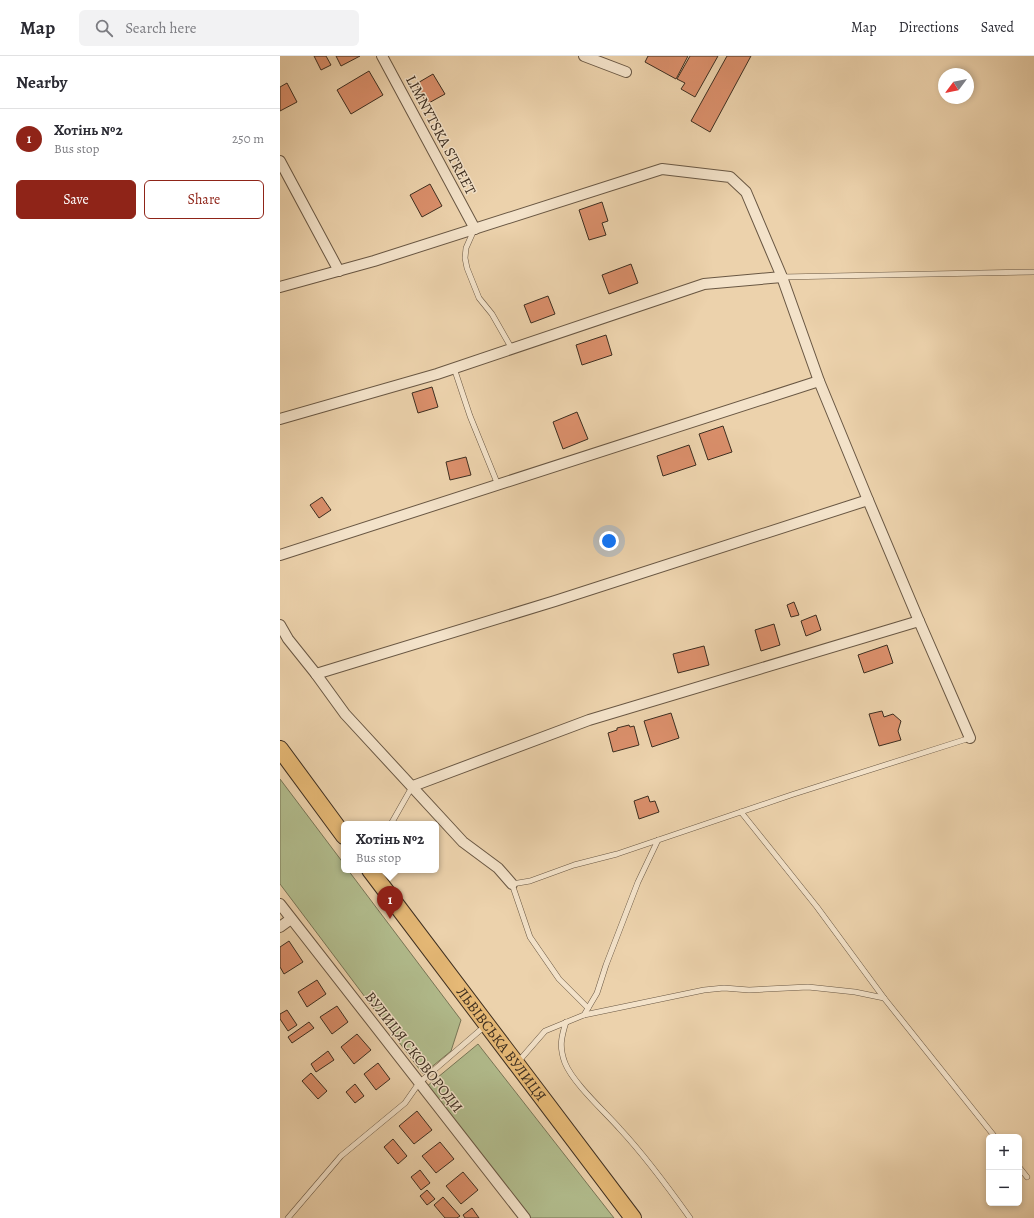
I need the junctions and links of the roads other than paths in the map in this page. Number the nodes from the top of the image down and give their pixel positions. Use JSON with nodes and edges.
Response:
{"nodes":[{"id":1,"x":382,"y":56,"type":"edge"},
{"id":2,"x":584,"y":56,"type":"edge"},
{"id":3,"x":626,"y":72,"type":"dead end"},
{"id":4,"x":280,"y":161,"type":"edge"},
{"id":5,"x":475,"y":229,"type":"junction"},
{"id":6,"x":339,"y":271,"type":"junction"},
{"id":7,"x":1034,"y":272,"type":"edge"},
{"id":8,"x":782,"y":277,"type":"junction"},
{"id":9,"x":280,"y":287,"type":"edge"},
{"id":10,"x":512,"y":349,"type":"junction"},
{"id":11,"x":454,"y":368,"type":"junction"},
{"id":12,"x":819,"y":381,"type":"junction"},
{"id":13,"x":280,"y":419,"type":"edge"},
{"id":14,"x":498,"y":485,"type":"junction"},
{"id":15,"x":868,"y":500,"type":"junction"},
{"id":16,"x":280,"y":555,"type":"edge"},
{"id":17,"x":919,"y":621,"type":"junction"},
{"id":18,"x":280,"y":625,"type":"edge"},
{"id":19,"x":316,"y":674,"type":"junction"},
{"id":20,"x":970,"y":738,"type":"joint"},
{"id":21,"x":280,"y":749,"type":"edge"},
{"id":22,"x":413,"y":786,"type":"junction"},
{"id":23,"x":741,"y":812,"type":"junction"},
{"id":24,"x":393,"y":821,"type":"edge"},
{"id":25,"x":341,"y":832,"type":"edge"},
{"id":26,"x":658,"y":840,"type":"junction"},
{"id":27,"x":372,"y":873,"type":"edge"},
{"id":28,"x":512,"y":884,"type":"junction"},
{"id":29,"x":280,"y":904,"type":"edge"},
{"id":30,"x":291,"y":919,"type":"junction"},
{"id":31,"x":280,"y":927,"type":"edge"},
{"id":32,"x":884,"y":998,"type":"junction"},
{"id":33,"x":588,"y":1008,"type":"junction"},
{"id":34,"x":584,"y":1015,"type":"junction"},
{"id":35,"x":566,"y":1022,"type":"junction"},
{"id":36,"x":488,"y":1024,"type":"junction"},
{"id":37,"x":517,"y":1063,"type":"junction"},
{"id":38,"x":419,"y":1083,"type":"junction"},
{"id":39,"x":993,"y":1134,"type":"edge"},
{"id":40,"x":1021,"y":1170,"type":"edge"},
{"id":41,"x":1027,"y":1177,"type":"dead end"},
{"id":42,"x":288,"y":1218,"type":"edge"},
{"id":43,"x":525,"y":1218,"type":"edge"},
{"id":44,"x":633,"y":1218,"type":"edge"},
{"id":45,"x":690,"y":1218,"type":"edge"}],
"edges":[{"from":1,"to":5,"type":"street","name":"LIMNYTSKA STREET"},
{"from":2,"to":3,"type":"street"},
{"from":4,"to":6,"type":"street"},
{"from":5,"to":6,"type":"street"},
{"from":5,"to":8,"type":"street"},
{"from":5,"to":10,"type":"lane"},
{"from":6,"to":9,"type":"street"},
{"from":7,"to":8,"type":"lane"},
{"from":8,"to":10,"type":"street"},
{"from":8,"to":12,"type":"street"},
{"from":10,"to":11,"type":"street"},
{"from":11,"to":13,"type":"street"},
{"from":11,"to":14,"type":"lane"},
{"from":12,"to":14,"type":"street"},
{"from":12,"to":15,"type":"street"},
{"from":14,"to":16,"type":"street"},
{"from":15,"to":17,"type":"street"},
{"from":15,"to":19,"type":"street"},
{"from":17,"to":20,"type":"street"},
{"from":17,"to":22,"type":"street"},
{"from":18,"to":19,"type":"street"},
{"from":19,"to":22,"type":"street"},
{"from":20,"to":23,"type":"lane"},
{"from":21,"to":25,"type":"main road"},
{"from":22,"to":24,"type":"lane"},
{"from":22,"to":28,"type":"street"},
{"from":23,"to":26,"type":"lane"},
{"from":23,"to":32,"type":"lane"},
{"from":26,"to":28,"type":"lane"},
{"from":26,"to":33,"type":"lane"},
{"from":27,"to":36,"type":"main road","name":"ЛЬВІВСЬКА ВУЛИЦЯ"},
{"from":28,"to":33,"type":"lane"},
{"from":29,"to":30,"type":"street","name":"ВУЛИЦЯ СКОВОРОДИ"},
{"from":30,"to":31,"type":"street"},
{"from":30,"to":38,"type":"street","name":"ВУЛИЦЯ СКОВОРОДИ"},
{"from":32,"to":34,"type":"lane"},
{"from":32,"to":39,"type":"lane"},
{"from":33,"to":34,"type":"lane"},
{"from":34,"to":35,"type":"lane"},
{"from":35,"to":37,"type":"lane"},
{"from":35,"to":45,"type":"lane"},
{"from":36,"to":37,"type":"main road","name":"ЛЬВІВСЬКА ВУЛИЦЯ"},
{"from":36,"to":38,"type":"lane"},
{"from":37,"to":44,"type":"main road","name":"ЛЬВІВСЬКА ВУЛИЦЯ"},
{"from":38,"to":42,"type":"lane"},
{"from":38,"to":43,"type":"street","name":"ВУЛИЦЯ СКОВОРОДИ"},
{"from":40,"to":41,"type":"lane"}]}
